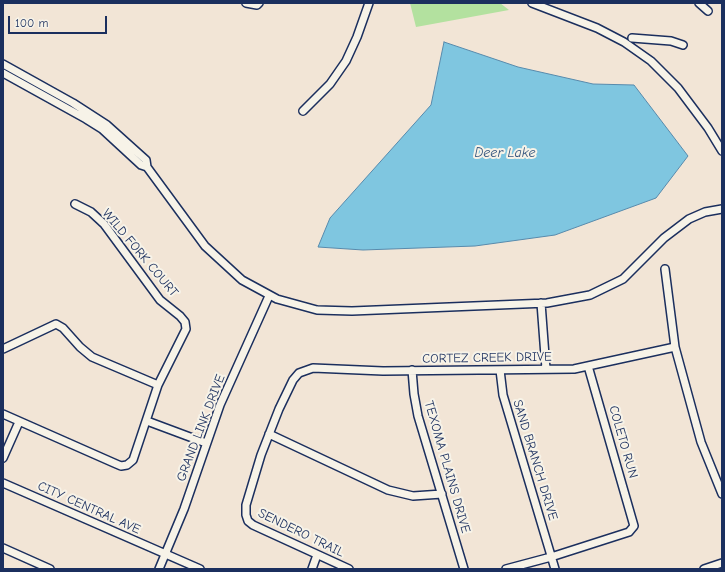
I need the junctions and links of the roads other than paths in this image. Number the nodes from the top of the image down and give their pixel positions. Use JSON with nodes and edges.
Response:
{"nodes":[{"id":1,"x":246,"y":3,"type":"edge"},
{"id":2,"x":369,"y":3,"type":"edge"},
{"id":3,"x":532,"y":3,"type":"edge"},
{"id":4,"x":699,"y":3,"type":"edge"},
{"id":5,"x":258,"y":4,"type":"edge"},
{"id":6,"x":708,"y":11,"type":"dead end"},
{"id":7,"x":632,"y":38,"type":"dead end"},
{"id":8,"x":683,"y":44,"type":"dead end"},
{"id":9,"x":3,"y":64,"type":"edge"},
{"id":10,"x":5,"y":75,"type":"edge"},
{"id":11,"x":62,"y":102,"type":"junction"},
{"id":12,"x":303,"y":111,"type":"dead end"},
{"id":13,"x":722,"y":151,"type":"edge"},
{"id":14,"x":76,"y":204,"type":"dead end"},
{"id":15,"x":722,"y":209,"type":"edge"},
{"id":16,"x":665,"y":269,"type":"dead end"},
{"id":17,"x":269,"y":296,"type":"junction"},
{"id":18,"x":541,"y":303,"type":"junction"},
{"id":19,"x":675,"y":347,"type":"junction"},
{"id":20,"x":3,"y":349,"type":"edge"},
{"id":21,"x":588,"y":366,"type":"junction"},
{"id":22,"x":546,"y":369,"type":"junction"},
{"id":23,"x":412,"y":370,"type":"junction"},
{"id":24,"x":500,"y":370,"type":"junction"},
{"id":25,"x":158,"y":385,"type":"junction"},
{"id":26,"x":3,"y":414,"type":"edge"},
{"id":27,"x":147,"y":421,"type":"junction"},
{"id":28,"x":19,"y":422,"type":"junction"},
{"id":29,"x":269,"y":434,"type":"junction"},
{"id":30,"x":206,"y":443,"type":"junction"},
{"id":31,"x":3,"y":458,"type":"edge"},
{"id":32,"x":3,"y":483,"type":"edge"},
{"id":33,"x":442,"y":494,"type":"junction"},
{"id":34,"x":722,"y":494,"type":"edge"},
{"id":35,"x":3,"y":548,"type":"edge"},
{"id":36,"x":166,"y":554,"type":"junction"},
{"id":37,"x":317,"y":555,"type":"junction"},
{"id":38,"x":551,"y":557,"type":"junction"},
{"id":39,"x":722,"y":564,"type":"edge"},
{"id":40,"x":50,"y":569,"type":"edge"},
{"id":41,"x":159,"y":569,"type":"edge"},
{"id":42,"x":200,"y":569,"type":"edge"},
{"id":43,"x":312,"y":569,"type":"edge"},
{"id":44,"x":349,"y":569,"type":"edge"},
{"id":45,"x":464,"y":569,"type":"edge"},
{"id":46,"x":506,"y":569,"type":"edge"},
{"id":47,"x":555,"y":569,"type":"edge"},
{"id":48,"x":704,"y":569,"type":"edge"}],
"edges":[{"from":1,"to":5,"type":"street"},
{"from":2,"to":12,"type":"street"},
{"from":3,"to":13,"type":"street"},
{"from":4,"to":6,"type":"street"},
{"from":7,"to":8,"type":"street"},
{"from":9,"to":11,"type":"street"},
{"from":10,"to":11,"type":"street"},
{"from":11,"to":17,"type":"street"},
{"from":14,"to":25,"type":"street","name":"WILD FORK COURT"},
{"from":15,"to":18,"type":"street"},
{"from":16,"to":19,"type":"street"},
{"from":17,"to":18,"type":"street"},
{"from":17,"to":30,"type":"street","name":"GRAND LINK DRIVE"},
{"from":18,"to":22,"type":"street"},
{"from":19,"to":21,"type":"street","name":"CORTEZ CREEK DRIVE"},
{"from":19,"to":34,"type":"street"},
{"from":20,"to":25,"type":"street"},
{"from":21,"to":22,"type":"street","name":"CORTEZ CREEK DRIVE"},
{"from":21,"to":38,"type":"street","name":"COLETO RUN"},
{"from":22,"to":24,"type":"street","name":"CORTEZ CREEK DRIVE"},
{"from":23,"to":24,"type":"street","name":"CORTEZ CREEK DRIVE"},
{"from":23,"to":29,"type":"street","name":"CORTEZ CREEK DRIVE"},
{"from":23,"to":33,"type":"street","name":"TEXOMA PLAINS DRIVE"},
{"from":24,"to":38,"type":"street","name":"SAND BRANCH DRIVE"},
{"from":25,"to":27,"type":"street","name":"WILD FORK COURT"},
{"from":26,"to":28,"type":"street"},
{"from":27,"to":28,"type":"street","name":"WILD FORK COURT"},
{"from":27,"to":30,"type":"street"},
{"from":28,"to":31,"type":"street"},
{"from":29,"to":33,"type":"street"},
{"from":29,"to":37,"type":"street","name":"SENDERO TRAIL"},
{"from":30,"to":36,"type":"street","name":"GRAND LINK DRIVE"},
{"from":32,"to":36,"type":"street","name":"CITY CENTRAL AVE"},
{"from":33,"to":45,"type":"street","name":"TEXOMA PLAINS DRIVE"},
{"from":35,"to":40,"type":"street"},
{"from":36,"to":41,"type":"street","name":"GRAND LINK DRIVE"},
{"from":36,"to":42,"type":"street","name":"CITY CENTRAL AVE"},
{"from":37,"to":43,"type":"street"},
{"from":37,"to":44,"type":"street","name":"SENDERO TRAIL"},
{"from":38,"to":46,"type":"street"},
{"from":38,"to":47,"type":"street","name":"SAND BRANCH DRIVE"},
{"from":39,"to":48,"type":"street"}]}
